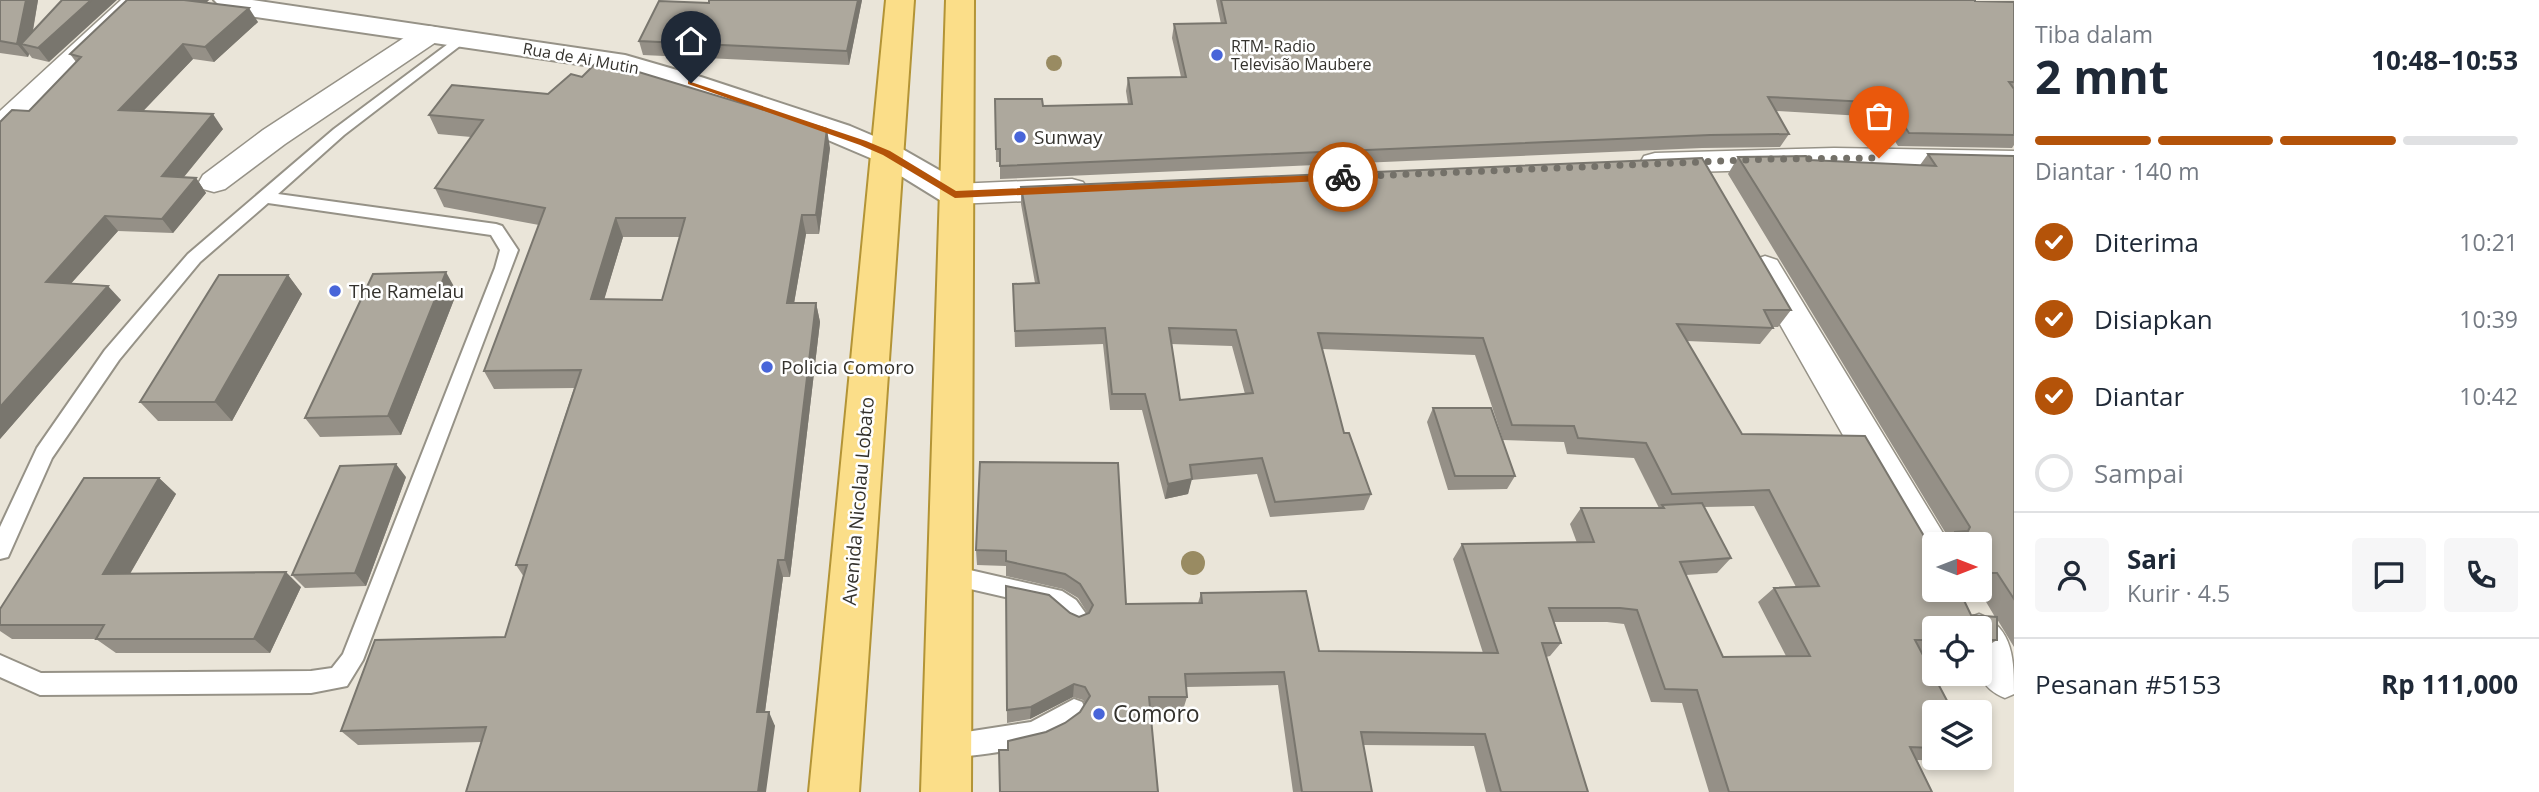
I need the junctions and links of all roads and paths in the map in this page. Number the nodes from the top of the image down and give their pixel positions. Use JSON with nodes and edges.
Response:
{"nodes":[{"id":1,"x":136,"y":0,"type":"edge"},
{"id":2,"x":900,"y":0,"type":"edge"},
{"id":3,"x":960,"y":0,"type":"edge"},
{"id":4,"x":236,"y":2,"type":"edge"},
{"id":5,"x":429,"y":34,"type":"junction"},
{"id":6,"x":460,"y":39,"type":"junction"},
{"id":7,"x":0,"y":127,"type":"edge"},
{"id":8,"x":886,"y":153,"type":"junction"},
{"id":9,"x":1703,"y":161,"type":"junction"},
{"id":10,"x":2014,"y":161,"type":"edge"},
{"id":11,"x":1622,"y":164,"type":"edge"},
{"id":12,"x":214,"y":182,"type":"dead end"},
{"id":13,"x":1105,"y":188,"type":"edge"},
{"id":14,"x":955,"y":194,"type":"junction"},
{"id":15,"x":264,"y":197,"type":"junction"},
{"id":16,"x":1724,"y":197,"type":"edge"},
{"id":17,"x":1752,"y":245,"type":"edge"},
{"id":18,"x":1922,"y":535,"type":"edge"},
{"id":19,"x":0,"y":550,"type":"edge"},
{"id":20,"x":948,"y":575,"type":"junction"},
{"id":21,"x":1078,"y":618,"type":"edge"},
{"id":22,"x":1992,"y":655,"type":"edge"},
{"id":23,"x":0,"y":666,"type":"edge"},
{"id":24,"x":2005,"y":677,"type":"dead end"},
{"id":25,"x":1074,"y":710,"type":"dead end"},
{"id":26,"x":946,"y":747,"type":"junction"},
{"id":27,"x":834,"y":792,"type":"edge"},
{"id":28,"x":946,"y":792,"type":"edge"}],
"edges":[{"from":1,"to":7,"type":"street"},
{"from":2,"to":8,"type":"main road","name":"Avenida Nicolau Lobato"},
{"from":3,"to":14,"type":"main road"},
{"from":4,"to":5,"type":"street","name":"Rua de Ai Mutin"},
{"from":5,"to":6,"type":"street","name":"Rua de Ai Mutin"},
{"from":5,"to":12,"type":"street"},
{"from":6,"to":8,"type":"street","name":"Rua de Ai Mutin"},
{"from":6,"to":15,"type":"lane"},
{"from":8,"to":14,"type":"street","name":"Rua de Ai Mutin"},
{"from":8,"to":27,"type":"main road","name":"Avenida Nicolau Lobato"},
{"from":9,"to":10,"type":"street"},
{"from":9,"to":11,"type":"street"},
{"from":9,"to":16,"type":"street"},
{"from":13,"to":14,"type":"street"},
{"from":14,"to":20,"type":"main road"},
{"from":15,"to":19,"type":"lane"},
{"from":15,"to":23,"type":"lane"},
{"from":17,"to":18,"type":"street"},
{"from":20,"to":21,"type":"lane"},
{"from":20,"to":26,"type":"main road"},
{"from":22,"to":24,"type":"street"},
{"from":25,"to":26,"type":"lane"},
{"from":26,"to":28,"type":"main road"}]}
